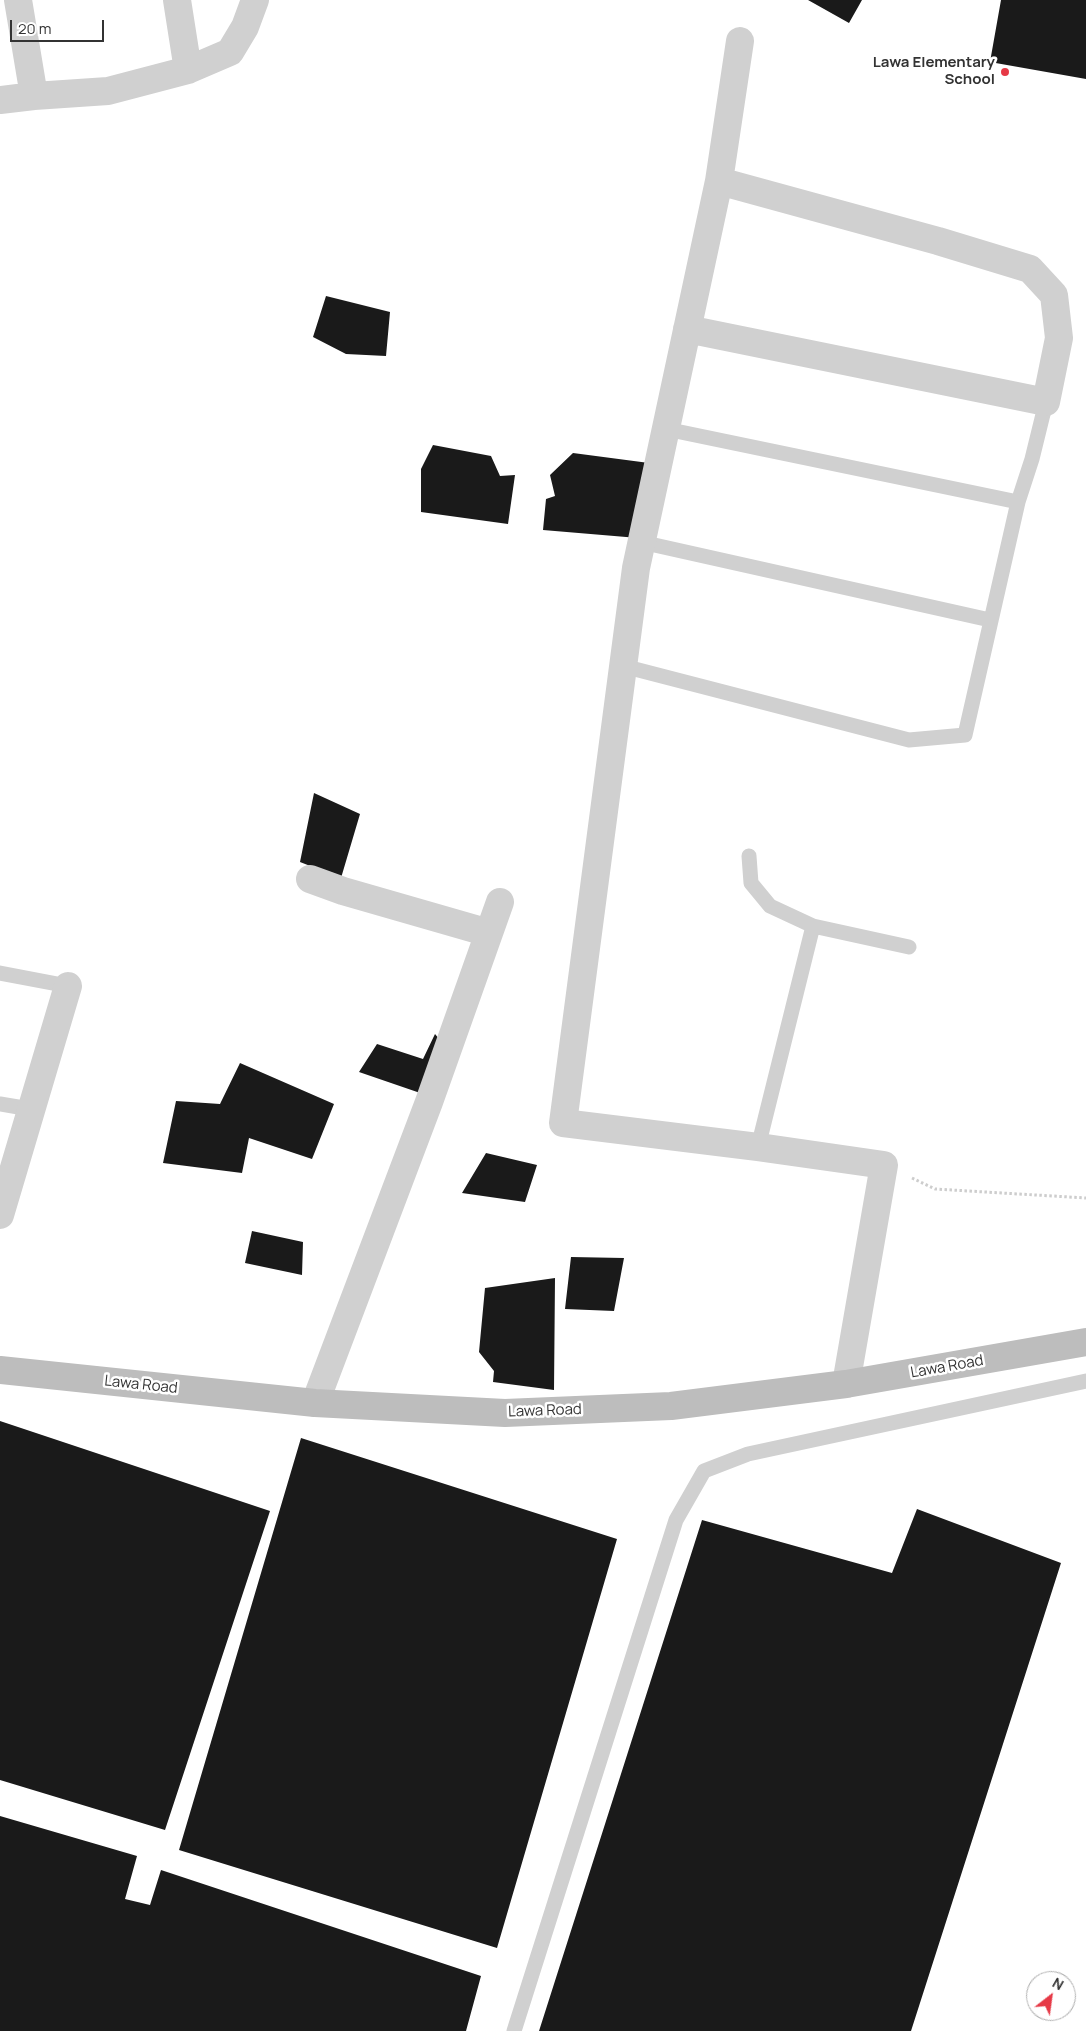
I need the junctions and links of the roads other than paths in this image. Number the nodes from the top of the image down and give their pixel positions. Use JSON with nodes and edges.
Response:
{"nodes":[{"id":1,"x":18,"y":0,"type":"edge"},
{"id":2,"x":178,"y":0,"type":"edge"},
{"id":3,"x":254,"y":0,"type":"edge"},
{"id":4,"x":740,"y":40,"type":"dead end"},
{"id":5,"x":188,"y":70,"type":"junction"},
{"id":6,"x":34,"y":96,"type":"junction"},
{"id":7,"x":0,"y":100,"type":"edge"},
{"id":8,"x":719,"y":181,"type":"junction"},
{"id":9,"x":687,"y":329,"type":"junction"},
{"id":10,"x":1046,"y":402,"type":"junction"},
{"id":11,"x":666,"y":429,"type":"junction"},
{"id":12,"x":1018,"y":502,"type":"junction"},
{"id":13,"x":641,"y":542,"type":"junction"},
{"id":14,"x":990,"y":620,"type":"junction"},
{"id":15,"x":623,"y":666,"type":"junction"},
{"id":16,"x":749,"y":856,"type":"dead end"},
{"id":17,"x":310,"y":879,"type":"dead end"},
{"id":18,"x":500,"y":902,"type":"dead end"},
{"id":19,"x":813,"y":926,"type":"junction"},
{"id":20,"x":489,"y":933,"type":"junction"},
{"id":21,"x":909,"y":947,"type":"dead end"},
{"id":22,"x":0,"y":973,"type":"edge"},
{"id":23,"x":68,"y":986,"type":"joint"},
{"id":24,"x":0,"y":1104,"type":"edge"},
{"id":25,"x":30,"y":1109,"type":"junction"},
{"id":26,"x":758,"y":1147,"type":"junction"},
{"id":27,"x":0,"y":1214,"type":"edge"},
{"id":28,"x":1086,"y":1342,"type":"edge"},
{"id":29,"x":0,"y":1370,"type":"edge"},
{"id":30,"x":1086,"y":1381,"type":"edge"},
{"id":31,"x":846,"y":1384,"type":"junction"},
{"id":32,"x":315,"y":1403,"type":"junction"},
{"id":33,"x":514,"y":2031,"type":"edge"}],
"edges":[{"from":1,"to":6,"type":"street"},
{"from":2,"to":5,"type":"street"},
{"from":3,"to":5,"type":"street"},
{"from":4,"to":8,"type":"street"},
{"from":5,"to":6,"type":"street"},
{"from":6,"to":7,"type":"street"},
{"from":8,"to":9,"type":"street"},
{"from":8,"to":10,"type":"street"},
{"from":9,"to":10,"type":"street"},
{"from":9,"to":11,"type":"street"},
{"from":10,"to":12,"type":"lane"},
{"from":11,"to":12,"type":"lane"},
{"from":11,"to":13,"type":"street"},
{"from":12,"to":14,"type":"lane"},
{"from":13,"to":14,"type":"lane"},
{"from":13,"to":15,"type":"street"},
{"from":14,"to":15,"type":"lane"},
{"from":15,"to":26,"type":"street"},
{"from":16,"to":19,"type":"lane"},
{"from":17,"to":20,"type":"street"},
{"from":18,"to":20,"type":"street"},
{"from":19,"to":21,"type":"lane"},
{"from":19,"to":26,"type":"lane"},
{"from":20,"to":32,"type":"street"},
{"from":22,"to":23,"type":"lane"},
{"from":23,"to":25,"type":"street"},
{"from":24,"to":25,"type":"lane"},
{"from":25,"to":27,"type":"street"},
{"from":26,"to":31,"type":"street"},
{"from":28,"to":31,"type":"main road","name":"Lawa Road"},
{"from":29,"to":32,"type":"main road","name":"Lawa Road"},
{"from":30,"to":33,"type":"lane"},
{"from":31,"to":32,"type":"main road","name":"Lawa Road"}]}
